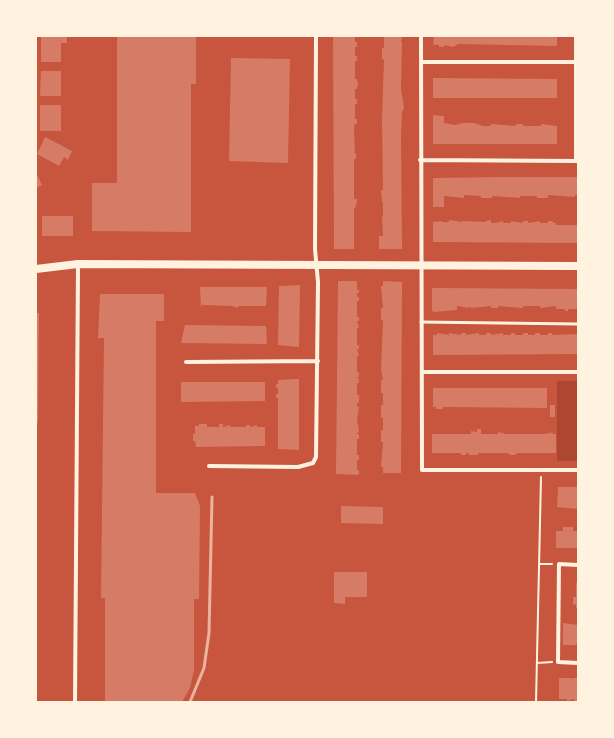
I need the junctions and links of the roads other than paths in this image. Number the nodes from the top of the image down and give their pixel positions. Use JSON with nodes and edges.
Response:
{"nodes":[{"id":1,"x":316,"y":36,"type":"edge"},
{"id":2,"x":422,"y":36,"type":"edge"},
{"id":3,"x":576,"y":36,"type":"edge"},
{"id":4,"x":421,"y":62,"type":"junction"},
{"id":5,"x":575,"y":62,"type":"junction"},
{"id":6,"x":420,"y":160,"type":"junction"},
{"id":7,"x":577,"y":161,"type":"edge"},
{"id":8,"x":78,"y":264,"type":"junction"},
{"id":9,"x":316,"y":265,"type":"junction"},
{"id":10,"x":421,"y":265,"type":"junction"},
{"id":11,"x":578,"y":266,"type":"edge"},
{"id":12,"x":36,"y":269,"type":"edge"},
{"id":13,"x":421,"y":322,"type":"junction"},
{"id":14,"x":578,"y":324,"type":"edge"},
{"id":15,"x":318,"y":361,"type":"junction"},
{"id":16,"x":186,"y":362,"type":"dead end"},
{"id":17,"x":422,"y":372,"type":"junction"},
{"id":18,"x":578,"y":372,"type":"edge"},
{"id":19,"x":209,"y":466,"type":"dead end"},
{"id":20,"x":578,"y":470,"type":"edge"},
{"id":21,"x":578,"y":564,"type":"edge"},
{"id":22,"x":578,"y":663,"type":"edge"},
{"id":23,"x":75,"y":702,"type":"edge"}],
"edges":[{"from":1,"to":9,"type":"street"},
{"from":2,"to":4,"type":"street"},
{"from":3,"to":5,"type":"street"},
{"from":4,"to":5,"type":"street"},
{"from":4,"to":6,"type":"street"},
{"from":5,"to":7,"type":"street"},
{"from":6,"to":7,"type":"street"},
{"from":6,"to":10,"type":"street"},
{"from":8,"to":9,"type":"main road"},
{"from":8,"to":12,"type":"main road"},
{"from":8,"to":23,"type":"street"},
{"from":9,"to":10,"type":"main road"},
{"from":9,"to":15,"type":"street"},
{"from":10,"to":11,"type":"main road"},
{"from":10,"to":13,"type":"street"},
{"from":13,"to":14,"type":"lane"},
{"from":13,"to":17,"type":"street"},
{"from":15,"to":16,"type":"street"},
{"from":15,"to":19,"type":"street"},
{"from":17,"to":18,"type":"street"},
{"from":17,"to":20,"type":"street"},
{"from":21,"to":22,"type":"street"}]}
